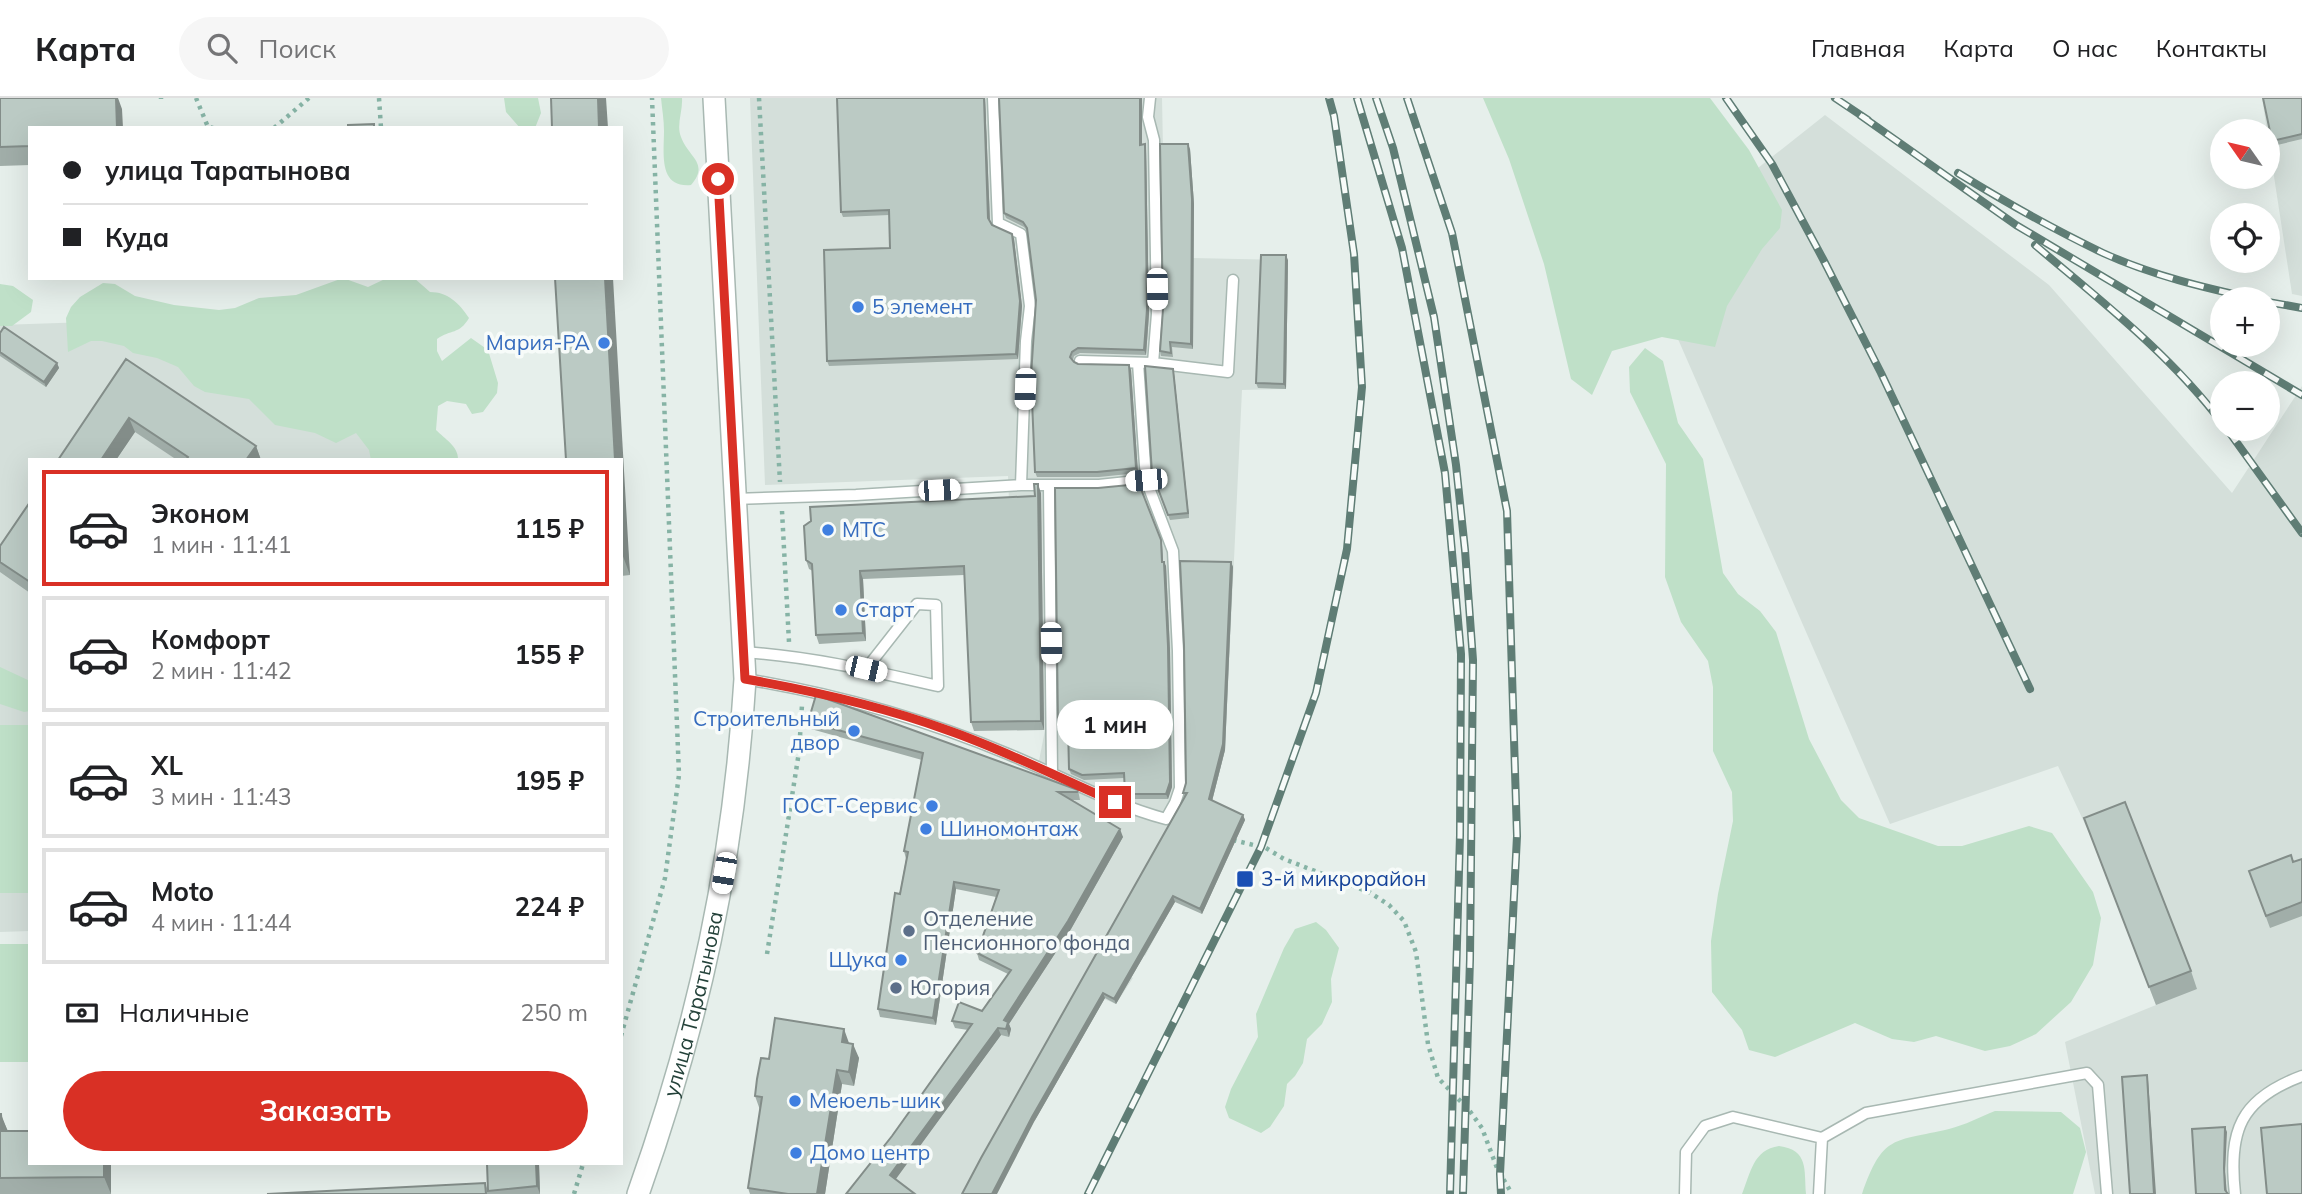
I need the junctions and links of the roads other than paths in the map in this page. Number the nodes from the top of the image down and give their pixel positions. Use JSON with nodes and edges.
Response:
{"nodes":[{"id":1,"x":714,"y":98,"type":"edge"},
{"id":2,"x":993,"y":98,"type":"edge"},
{"id":3,"x":1150,"y":98,"type":"edge"},
{"id":4,"x":1233,"y":280,"type":"dead end"},
{"id":5,"x":1080,"y":361,"type":"edge"},
{"id":6,"x":1138,"y":363,"type":"junction"},
{"id":7,"x":1153,"y":363,"type":"junction"},
{"id":8,"x":1146,"y":480,"type":"junction"},
{"id":9,"x":1021,"y":485,"type":"junction"},
{"id":10,"x":1049,"y":486,"type":"junction"},
{"id":11,"x":734,"y":499,"type":"junction"},
{"id":12,"x":742,"y":652,"type":"junction"},
{"id":13,"x":866,"y":669,"type":"junction"},
{"id":14,"x":745,"y":679,"type":"junction"},
{"id":15,"x":1052,"y":773,"type":"junction"},
{"id":16,"x":2302,"y":1076,"type":"edge"},
{"id":17,"x":1822,"y":1138,"type":"junction"},
{"id":18,"x":638,"y":1194,"type":"edge"},
{"id":19,"x":1685,"y":1194,"type":"edge"},
{"id":20,"x":1819,"y":1194,"type":"edge"},
{"id":21,"x":2107,"y":1194,"type":"edge"},
{"id":22,"x":2235,"y":1194,"type":"edge"}],
"edges":[{"from":1,"to":11,"type":"street","name":"улица Таратынова"},
{"from":2,"to":9,"type":"lane"},
{"from":3,"to":7,"type":"lane"},
{"from":4,"to":7,"type":"lane"},
{"from":5,"to":6,"type":"lane"},
{"from":6,"to":7,"type":"lane"},
{"from":6,"to":8,"type":"lane"},
{"from":8,"to":10,"type":"lane"},
{"from":8,"to":15,"type":"lane"},
{"from":9,"to":10,"type":"lane"},
{"from":9,"to":11,"type":"lane"},
{"from":10,"to":15,"type":"lane"},
{"from":11,"to":12,"type":"street","name":"улица Таратынова"},
{"from":12,"to":13,"type":"lane"},
{"from":12,"to":14,"type":"street","name":"улица Таратынова"},
{"from":13,"to":13,"type":"lane"},
{"from":14,"to":15,"type":"lane"},
{"from":14,"to":18,"type":"street","name":"улица Таратынова"},
{"from":16,"to":22,"type":"lane"},
{"from":17,"to":19,"type":"lane"},
{"from":17,"to":20,"type":"lane"},
{"from":17,"to":21,"type":"lane"}]}
